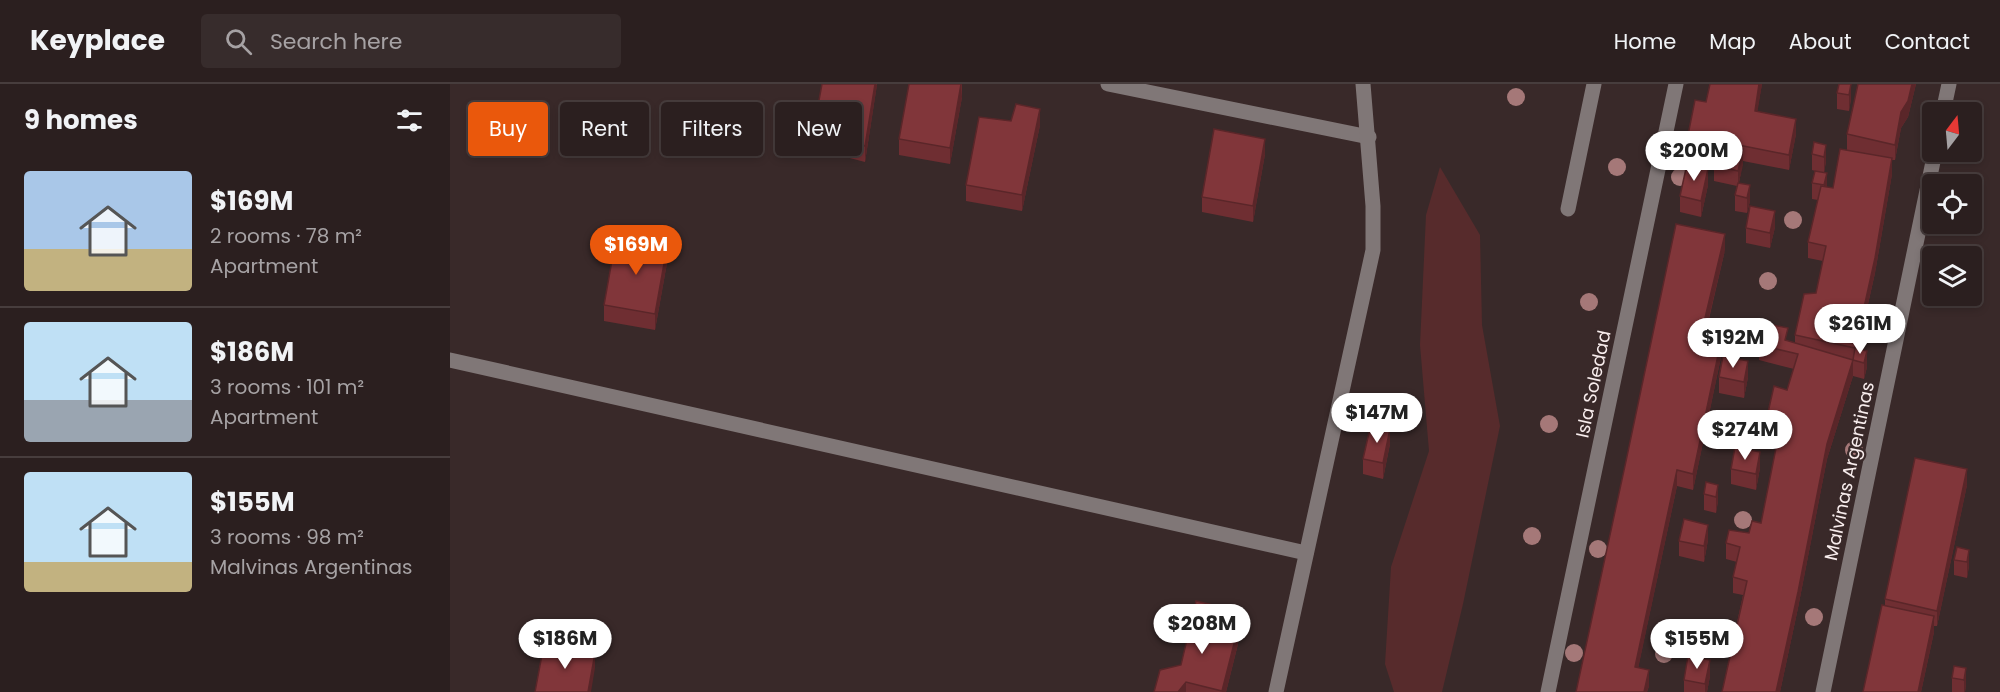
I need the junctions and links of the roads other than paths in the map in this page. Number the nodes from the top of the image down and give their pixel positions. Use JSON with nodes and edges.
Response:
{"nodes":[{"id":1,"x":1108,"y":84,"type":"edge"},
{"id":2,"x":1363,"y":84,"type":"edge"},
{"id":3,"x":1594,"y":84,"type":"edge"},
{"id":4,"x":1677,"y":84,"type":"edge"},
{"id":5,"x":1949,"y":84,"type":"edge"},
{"id":6,"x":1945,"y":102,"type":"edge"},
{"id":7,"x":1369,"y":138,"type":"junction"},
{"id":8,"x":1933,"y":162,"type":"edge"},
{"id":9,"x":1568,"y":209,"type":"dead end"},
{"id":10,"x":450,"y":360,"type":"edge"},
{"id":11,"x":1306,"y":553,"type":"junction"},
{"id":12,"x":1276,"y":692,"type":"edge"},
{"id":13,"x":1548,"y":692,"type":"edge"},
{"id":14,"x":1822,"y":692,"type":"edge"}],
"edges":[{"from":1,"to":7,"type":"street"},
{"from":2,"to":7,"type":"street"},
{"from":3,"to":9,"type":"street"},
{"from":4,"to":13,"type":"street","name":"Isla Soledad"},
{"from":5,"to":6,"type":"street"},
{"from":7,"to":11,"type":"street"},
{"from":8,"to":14,"type":"street","name":"Malvinas Argentinas"},
{"from":10,"to":11,"type":"street"},
{"from":11,"to":12,"type":"street"}]}
